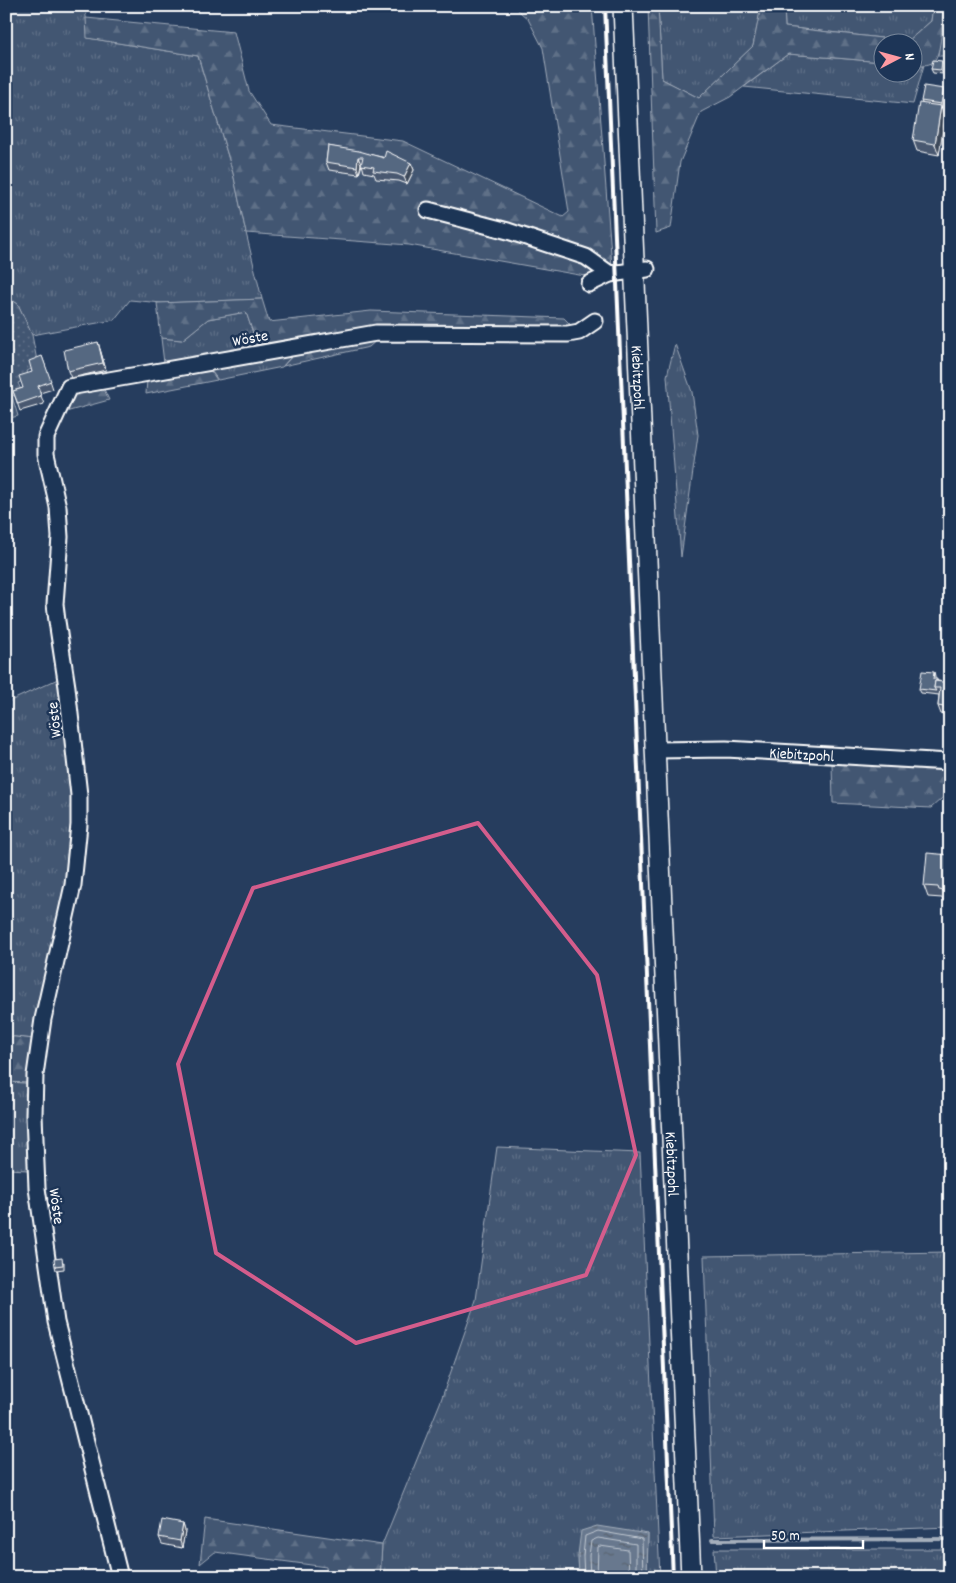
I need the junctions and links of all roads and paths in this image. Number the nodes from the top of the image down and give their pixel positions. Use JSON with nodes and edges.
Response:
{"nodes":[{"id":1,"x":623,"y":6,"type":"edge"},
{"id":2,"x":428,"y":210,"type":"dead end"},
{"id":3,"x":641,"y":270,"type":"junction"},
{"id":4,"x":610,"y":274,"type":"junction"},
{"id":5,"x":589,"y":284,"type":"dead end"},
{"id":6,"x":595,"y":321,"type":"dead end"},
{"id":7,"x":656,"y":750,"type":"junction"},
{"id":8,"x":950,"y":762,"type":"edge"},
{"id":9,"x":120,"y":1577,"type":"edge"},
{"id":10,"x":691,"y":1577,"type":"edge"}],
"edges":[{"from":1,"to":3,"type":"main road","name":"Kiebitzpohl"},
{"from":2,"to":4,"type":"street"},
{"from":3,"to":4,"type":"street"},
{"from":3,"to":7,"type":"main road","name":"Kiebitzpohl"},
{"from":4,"to":5,"type":"street"},
{"from":6,"to":9,"type":"street","name":"Wöste"},
{"from":7,"to":8,"type":"street","name":"Kiebitzpohl"},
{"from":7,"to":10,"type":"main road","name":"Kiebitzpohl"}]}
